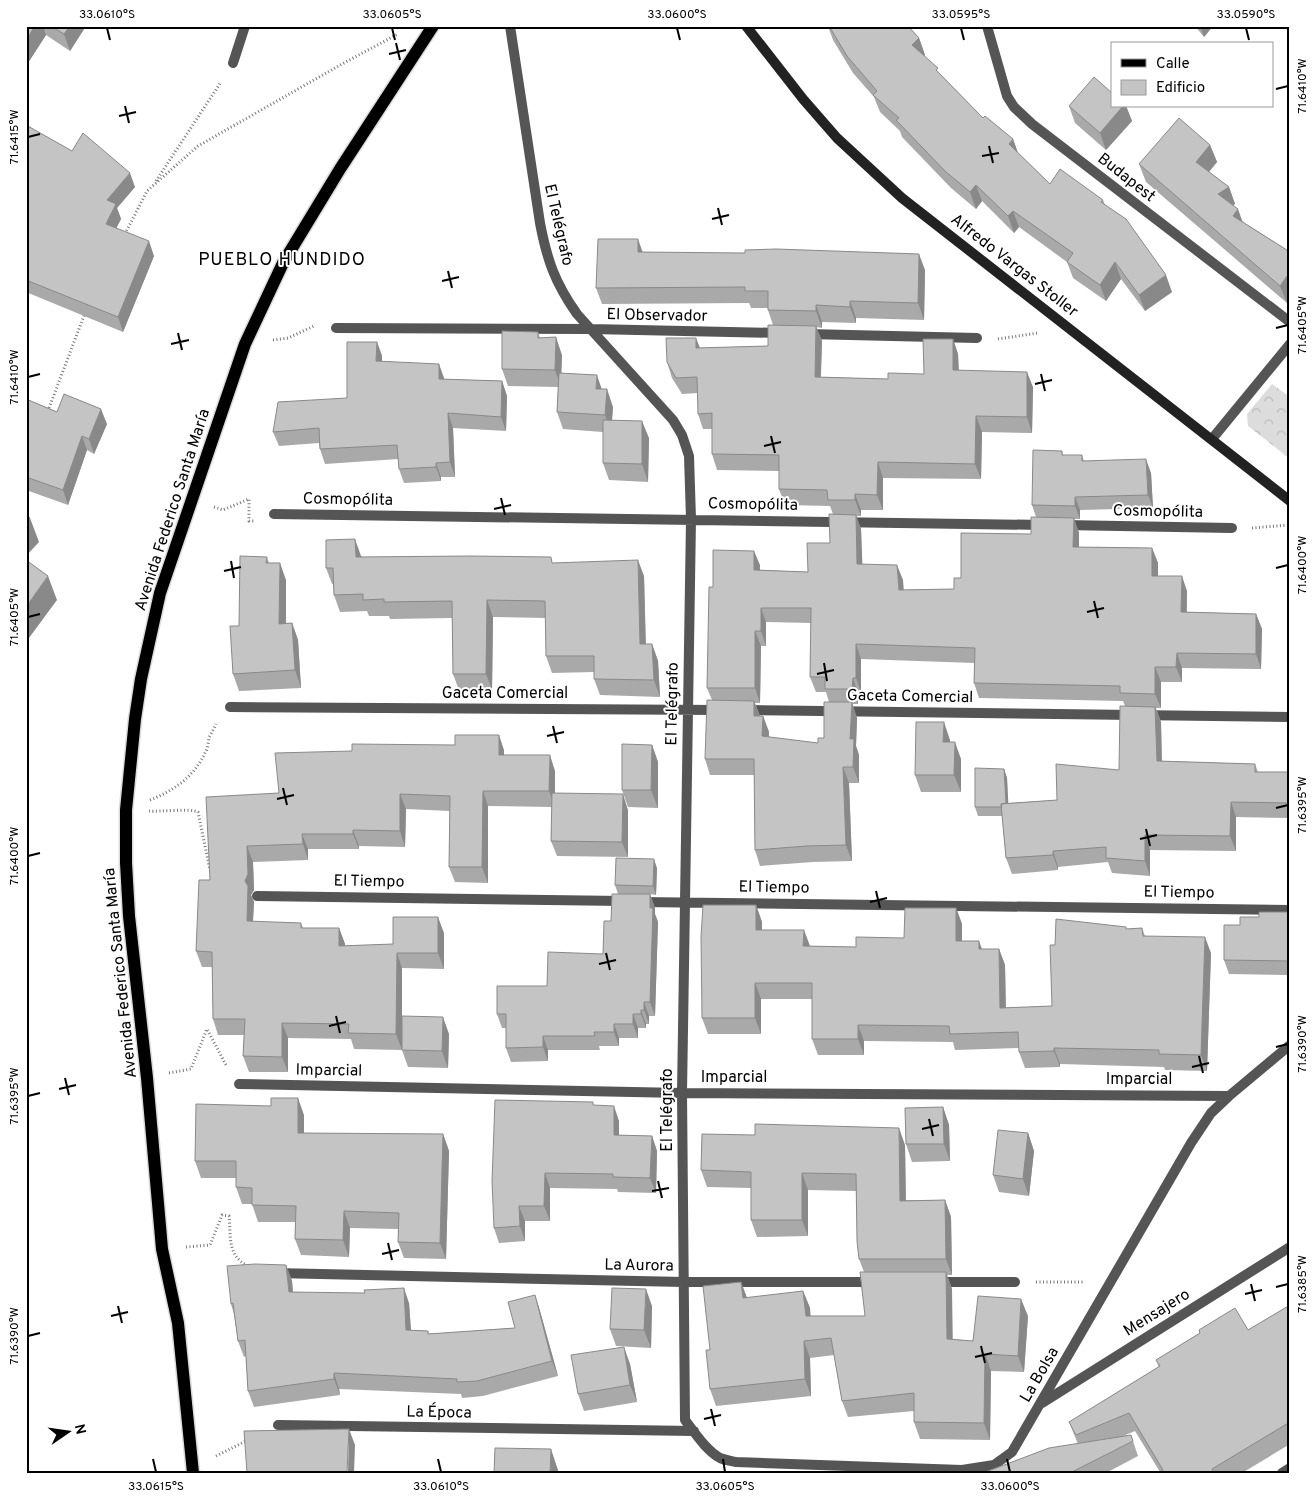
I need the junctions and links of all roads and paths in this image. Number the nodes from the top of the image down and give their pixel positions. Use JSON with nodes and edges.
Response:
{"nodes":[{"id":1,"x":245,"y":26,"type":"edge"},
{"id":2,"x":434,"y":26,"type":"edge"},
{"id":3,"x":510,"y":26,"type":"edge"},
{"id":4,"x":746,"y":26,"type":"edge"},
{"id":5,"x":987,"y":26,"type":"edge"},
{"id":6,"x":401,"y":31,"type":"dead end"},
{"id":7,"x":233,"y":63,"type":"joint"},
{"id":8,"x":152,"y":186,"type":"junction"},
{"id":9,"x":124,"y":234,"type":"edge"},
{"id":10,"x":85,"y":312,"type":"edge"},
{"id":11,"x":1290,"y":322,"type":"edge"},
{"id":12,"x":319,"y":323,"type":"dead end"},
{"id":13,"x":336,"y":328,"type":"dead end"},
{"id":14,"x":591,"y":329,"type":"junction"},
{"id":15,"x":1035,"y":335,"type":"dead end"},
{"id":16,"x":288,"y":338,"type":"dead end"},
{"id":17,"x":977,"y":338,"type":"dead end"},
{"id":18,"x":1002,"y":339,"type":"dead end"},
{"id":19,"x":1290,"y":344,"type":"edge"},
{"id":20,"x":48,"y":408,"type":"edge"},
{"id":21,"x":1212,"y":439,"type":"junction"},
{"id":22,"x":1290,"y":501,"type":"edge"},
{"id":23,"x":223,"y":510,"type":"dead end"},
{"id":24,"x":274,"y":514,"type":"dead end"},
{"id":25,"x":691,"y":519,"type":"junction"},
{"id":26,"x":256,"y":521,"type":"dead end"},
{"id":27,"x":1284,"y":525,"type":"dead end"},
{"id":28,"x":1232,"y":528,"type":"dead end"},
{"id":29,"x":1247,"y":528,"type":"dead end"},
{"id":30,"x":230,"y":708,"type":"dead end"},
{"id":31,"x":688,"y":709,"type":"junction"},
{"id":32,"x":1290,"y":717,"type":"edge"},
{"id":33,"x":218,"y":720,"type":"dead end"},
{"id":34,"x":178,"y":785,"type":"dead end"},
{"id":35,"x":167,"y":812,"type":"dead end"},
{"id":36,"x":211,"y":876,"type":"edge"},
{"id":37,"x":257,"y":896,"type":"dead end"},
{"id":38,"x":686,"y":902,"type":"junction"},
{"id":39,"x":1290,"y":910,"type":"edge"},
{"id":40,"x":1290,"y":1045,"type":"edge"},
{"id":41,"x":223,"y":1062,"type":"dead end"},
{"id":42,"x":191,"y":1069,"type":"dead end"},
{"id":43,"x":239,"y":1084,"type":"dead end"},
{"id":44,"x":682,"y":1093,"type":"junction"},
{"id":45,"x":1229,"y":1096,"type":"junction"},
{"id":46,"x":210,"y":1245,"type":"dead end"},
{"id":47,"x":1290,"y":1247,"type":"edge"},
{"id":48,"x":262,"y":1273,"type":"joint"},
{"id":49,"x":684,"y":1282,"type":"junction"},
{"id":50,"x":879,"y":1282,"type":"edge"},
{"id":51,"x":928,"y":1282,"type":"edge"},
{"id":52,"x":1015,"y":1282,"type":"dead end"},
{"id":53,"x":1035,"y":1282,"type":"dead end"},
{"id":54,"x":1080,"y":1282,"type":"dead end"},
{"id":55,"x":1041,"y":1404,"type":"junction"},
{"id":56,"x":278,"y":1425,"type":"joint"},
{"id":57,"x":694,"y":1432,"type":"junction"},
{"id":58,"x":1290,"y":1468,"type":"edge"},
{"id":59,"x":193,"y":1470,"type":"edge"},
{"id":60,"x":849,"y":1470,"type":"edge"},
{"id":61,"x":1282,"y":1473,"type":"edge"}],
"edges":[{"from":1,"to":7,"type":"street"},
{"from":2,"to":59,"type":"main road","name":"Avenida Federico Santa María"},
{"from":3,"to":14,"type":"street","name":"El Telégrafo"},
{"from":4,"to":21,"type":"main road","name":"Alfredo Vargas Stoller"},
{"from":5,"to":11,"type":"street","name":"Budapest"},
{"from":6,"to":8,"type":"path"},
{"from":7,"to":8,"type":"path"},
{"from":8,"to":9,"type":"path"},
{"from":10,"to":20,"type":"path"},
{"from":12,"to":16,"type":"path"},
{"from":13,"to":14,"type":"street","name":"El Observador"},
{"from":14,"to":17,"type":"street","name":"El Observador"},
{"from":14,"to":25,"type":"street","name":"El Telégrafo"},
{"from":15,"to":18,"type":"path"},
{"from":19,"to":21,"type":"street"},
{"from":21,"to":22,"type":"main road","name":"Alfredo Vargas Stoller"},
{"from":23,"to":26,"type":"path"},
{"from":24,"to":25,"type":"street","name":"Cosmopólita"},
{"from":25,"to":28,"type":"street","name":"Cosmopólita"},
{"from":25,"to":31,"type":"street","name":"El Telégrafo"},
{"from":27,"to":29,"type":"path"},
{"from":30,"to":31,"type":"street","name":"Gaceta Comercial"},
{"from":31,"to":32,"type":"street","name":"Gaceta Comercial"},
{"from":31,"to":38,"type":"street","name":"El Telégrafo"},
{"from":33,"to":34,"type":"path"},
{"from":35,"to":36,"type":"path"},
{"from":37,"to":38,"type":"street","name":"El Tiempo"},
{"from":38,"to":39,"type":"street","name":"El Tiempo"},
{"from":38,"to":44,"type":"street","name":"El Telégrafo"},
{"from":40,"to":45,"type":"street","name":"La Bolsa"},
{"from":41,"to":42,"type":"path"},
{"from":43,"to":44,"type":"street","name":"Imparcial"},
{"from":44,"to":45,"type":"street","name":"Imparcial"},
{"from":44,"to":49,"type":"street","name":"El Telégrafo"},
{"from":45,"to":55,"type":"street","name":"La Bolsa"},
{"from":46,"to":48,"type":"path"},
{"from":47,"to":55,"type":"street","name":"Mensajero"},
{"from":48,"to":49,"type":"street","name":"La Aurora"},
{"from":49,"to":50,"type":"street","name":"La Aurora"},
{"from":49,"to":57,"type":"street","name":"El Telégrafo"},
{"from":51,"to":52,"type":"street"},
{"from":53,"to":54,"type":"path"},
{"from":55,"to":60,"type":"street","name":"La Bolsa"},
{"from":56,"to":57,"type":"street","name":"La Época"},
{"from":56,"to":59,"type":"path"},
{"from":57,"to":60,"type":"street","name":"La Bolsa"},
{"from":58,"to":61,"type":"street"}]}
